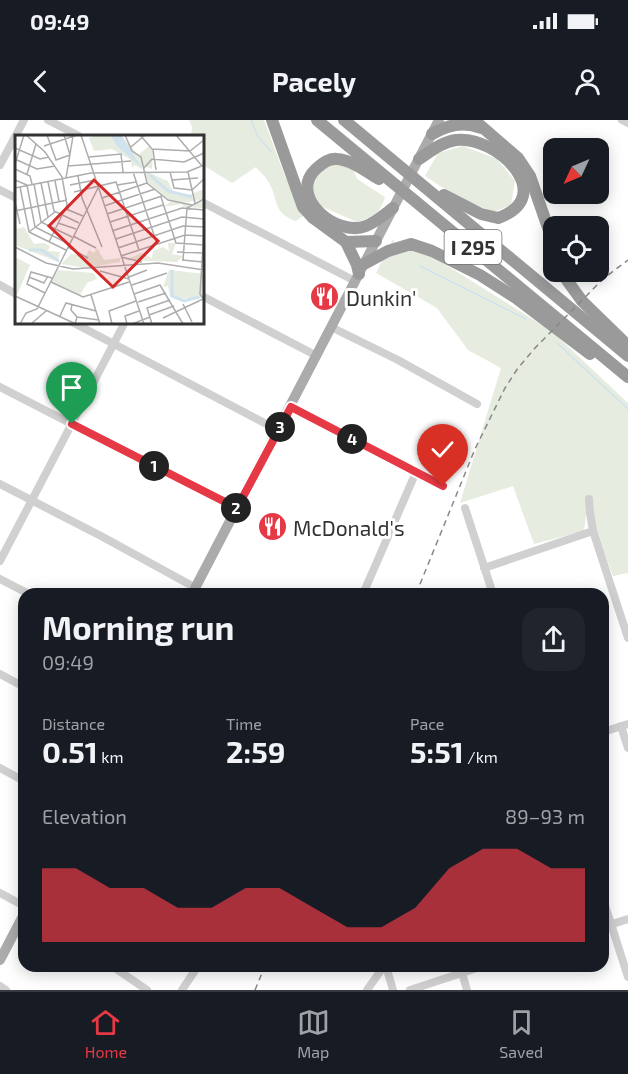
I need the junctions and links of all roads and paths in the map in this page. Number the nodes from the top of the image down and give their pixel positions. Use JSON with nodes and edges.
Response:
{"nodes":[{"id":1,"x":24,"y":120,"type":"edge"},
{"id":2,"x":48,"y":120,"type":"edge"},
{"id":3,"x":272,"y":120,"type":"edge"},
{"id":4,"x":316,"y":120,"type":"edge"},
{"id":5,"x":344,"y":120,"type":"edge"},
{"id":6,"x":439,"y":120,"type":"edge"},
{"id":7,"x":474,"y":120,"type":"edge"},
{"id":8,"x":622,"y":120,"type":"edge"},
{"id":9,"x":628,"y":123,"type":"edge"},
{"id":10,"x":432,"y":134,"type":"junction"},
{"id":11,"x":489,"y":134,"type":"junction"},
{"id":12,"x":16,"y":135,"type":"edge"},
{"id":13,"x":78,"y":135,"type":"edge"},
{"id":14,"x":15,"y":137,"type":"edge"},
{"id":15,"x":378,"y":148,"type":"junction"},
{"id":16,"x":417,"y":163,"type":"junction"},
{"id":17,"x":0,"y":165,"type":"edge"},
{"id":18,"x":0,"y":190,"type":"edge"},
{"id":19,"x":15,"y":198,"type":"edge"},
{"id":20,"x":204,"y":203,"type":"edge"},
{"id":21,"x":423,"y":206,"type":"junction"},
{"id":22,"x":393,"y":208,"type":"junction"},
{"id":23,"x":544,"y":216,"type":"edge"},
{"id":24,"x":376,"y":241,"type":"junction"},
{"id":25,"x":346,"y":242,"type":"junction"},
{"id":26,"x":359,"y":273,"type":"junction"},
{"id":27,"x":568,"y":282,"type":"edge"},
{"id":28,"x":0,"y":285,"type":"edge"},
{"id":29,"x":15,"y":293,"type":"edge"},
{"id":30,"x":204,"y":297,"type":"edge"},
{"id":31,"x":76,"y":324,"type":"edge"},
{"id":32,"x":124,"y":324,"type":"edge"},
{"id":33,"x":331,"y":327,"type":"junction"},
{"id":34,"x":113,"y":344,"type":"junction"},
{"id":35,"x":628,"y":346,"type":"edge"},
{"id":36,"x":317,"y":356,"type":"junction"},
{"id":37,"x":628,"y":356,"type":"edge"},
{"id":38,"x":628,"y":377,"type":"edge"},
{"id":39,"x":628,"y":383,"type":"edge"},
{"id":40,"x":0,"y":387,"type":"edge"},
{"id":41,"x":477,"y":404,"type":"dead end"},
{"id":42,"x":291,"y":407,"type":"junction"},
{"id":43,"x":72,"y":424,"type":"junction"},
{"id":44,"x":278,"y":430,"type":"junction"},
{"id":45,"x":416,"y":472,"type":"junction"},
{"id":46,"x":0,"y":484,"type":"edge"},
{"id":47,"x":443,"y":486,"type":"dead end"},
{"id":48,"x":590,"y":499,"type":"dead end"},
{"id":49,"x":32,"y":500,"type":"junction"},
{"id":50,"x":237,"y":508,"type":"junction"},
{"id":51,"x":465,"y":508,"type":"dead end"},
{"id":52,"x":593,"y":531,"type":"junction"},
{"id":53,"x":0,"y":561,"type":"edge"},
{"id":54,"x":484,"y":568,"type":"junction"},
{"id":55,"x":0,"y":579,"type":"edge"},
{"id":56,"x":18,"y":588,"type":"edge"},
{"id":57,"x":189,"y":588,"type":"edge"},
{"id":58,"x":196,"y":588,"type":"edge"},
{"id":59,"x":366,"y":588,"type":"edge"},
{"id":60,"x":491,"y":588,"type":"edge"},
{"id":61,"x":628,"y":638,"type":"edge"},
{"id":62,"x":0,"y":674,"type":"edge"},
{"id":63,"x":18,"y":684,"type":"edge"},
{"id":64,"x":624,"y":725,"type":"edge"},
{"id":65,"x":609,"y":730,"type":"edge"},
{"id":66,"x":628,"y":748,"type":"edge"},
{"id":67,"x":0,"y":768,"type":"edge"},
{"id":68,"x":18,"y":778,"type":"edge"},
{"id":69,"x":0,"y":893,"type":"edge"},
{"id":70,"x":18,"y":903,"type":"edge"},
{"id":71,"x":628,"y":919,"type":"edge"},
{"id":72,"x":609,"y":925,"type":"edge"},
{"id":73,"x":18,"y":926,"type":"edge"},
{"id":74,"x":609,"y":931,"type":"edge"},
{"id":75,"x":0,"y":960,"type":"edge"},
{"id":76,"x":121,"y":972,"type":"edge"},
{"id":77,"x":194,"y":972,"type":"edge"},
{"id":78,"x":380,"y":972,"type":"edge"},
{"id":79,"x":387,"y":972,"type":"edge"},
{"id":80,"x":454,"y":972,"type":"edge"},
{"id":81,"x":462,"y":972,"type":"edge"},
{"id":82,"x":628,"y":977,"type":"edge"},
{"id":83,"x":0,"y":986,"type":"edge"},
{"id":84,"x":6,"y":990,"type":"edge"},
{"id":85,"x":147,"y":990,"type":"edge"},
{"id":86,"x":182,"y":990,"type":"edge"},
{"id":87,"x":367,"y":990,"type":"edge"},
{"id":88,"x":393,"y":990,"type":"edge"},
{"id":89,"x":410,"y":990,"type":"edge"},
{"id":90,"x":467,"y":990,"type":"edge"}],
"edges":[{"from":1,"to":12,"type":"street"},
{"from":2,"to":13,"type":"street"},
{"from":3,"to":25,"type":"highway"},
{"from":4,"to":21,"type":"highway","number":"I 295"},
{"from":5,"to":15,"type":"highway","number":"I 295"},
{"from":6,"to":10,"type":"main road"},
{"from":7,"to":11,"type":"highway"},
{"from":8,"to":9,"type":"street"},
{"from":10,"to":11,"type":"highway"},
{"from":10,"to":16,"type":"main road"},
{"from":11,"to":23,"type":"highway"},
{"from":14,"to":17,"type":"street"},
{"from":15,"to":16,"type":"highway"},
{"from":15,"to":37,"type":"highway","number":"I 295"},
{"from":16,"to":22,"type":"main road"},
{"from":18,"to":19,"type":"street"},
{"from":20,"to":26,"type":"street"},
{"from":21,"to":22,"type":"highway"},
{"from":21,"to":38,"type":"highway","number":"I 295"},
{"from":22,"to":24,"type":"main road"},
{"from":24,"to":25,"type":"highway"},
{"from":24,"to":26,"type":"main road"},
{"from":25,"to":26,"type":"highway"},
{"from":26,"to":33,"type":"main road"},
{"from":26,"to":39,"type":"highway"},
{"from":27,"to":35,"type":"highway"},
{"from":28,"to":29,"type":"street"},
{"from":30,"to":36,"type":"street"},
{"from":31,"to":34,"type":"street"},
{"from":32,"to":34,"type":"street"},
{"from":33,"to":36,"type":"main road"},
{"from":33,"to":41,"type":"street"},
{"from":34,"to":43,"type":"street"},
{"from":34,"to":44,"type":"street"},
{"from":36,"to":42,"type":"main road"},
{"from":40,"to":43,"type":"street"},
{"from":42,"to":44,"type":"main road"},
{"from":42,"to":45,"type":"street"},
{"from":43,"to":49,"type":"street"},
{"from":43,"to":50,"type":"street"},
{"from":44,"to":50,"type":"main road"},
{"from":45,"to":47,"type":"street"},
{"from":45,"to":59,"type":"street"},
{"from":46,"to":49,"type":"street"},
{"from":48,"to":52,"type":"street"},
{"from":49,"to":53,"type":"street"},
{"from":49,"to":57,"type":"street"},
{"from":50,"to":58,"type":"main road"},
{"from":51,"to":54,"type":"street"},
{"from":52,"to":54,"type":"street"},
{"from":52,"to":61,"type":"street"},
{"from":54,"to":60,"type":"street"},
{"from":55,"to":56,"type":"street"},
{"from":62,"to":63,"type":"street"},
{"from":64,"to":65,"type":"street"},
{"from":64,"to":66,"type":"street"},
{"from":67,"to":68,"type":"street"},
{"from":69,"to":70,"type":"street"},
{"from":71,"to":72,"type":"street"},
{"from":73,"to":75,"type":"main road"},
{"from":74,"to":82,"type":"street"},
{"from":76,"to":85,"type":"street"},
{"from":77,"to":86,"type":"street"},
{"from":78,"to":87,"type":"street"},
{"from":79,"to":88,"type":"street"},
{"from":80,"to":89,"type":"street"},
{"from":81,"to":90,"type":"street"},
{"from":83,"to":84,"type":"street"}]}
